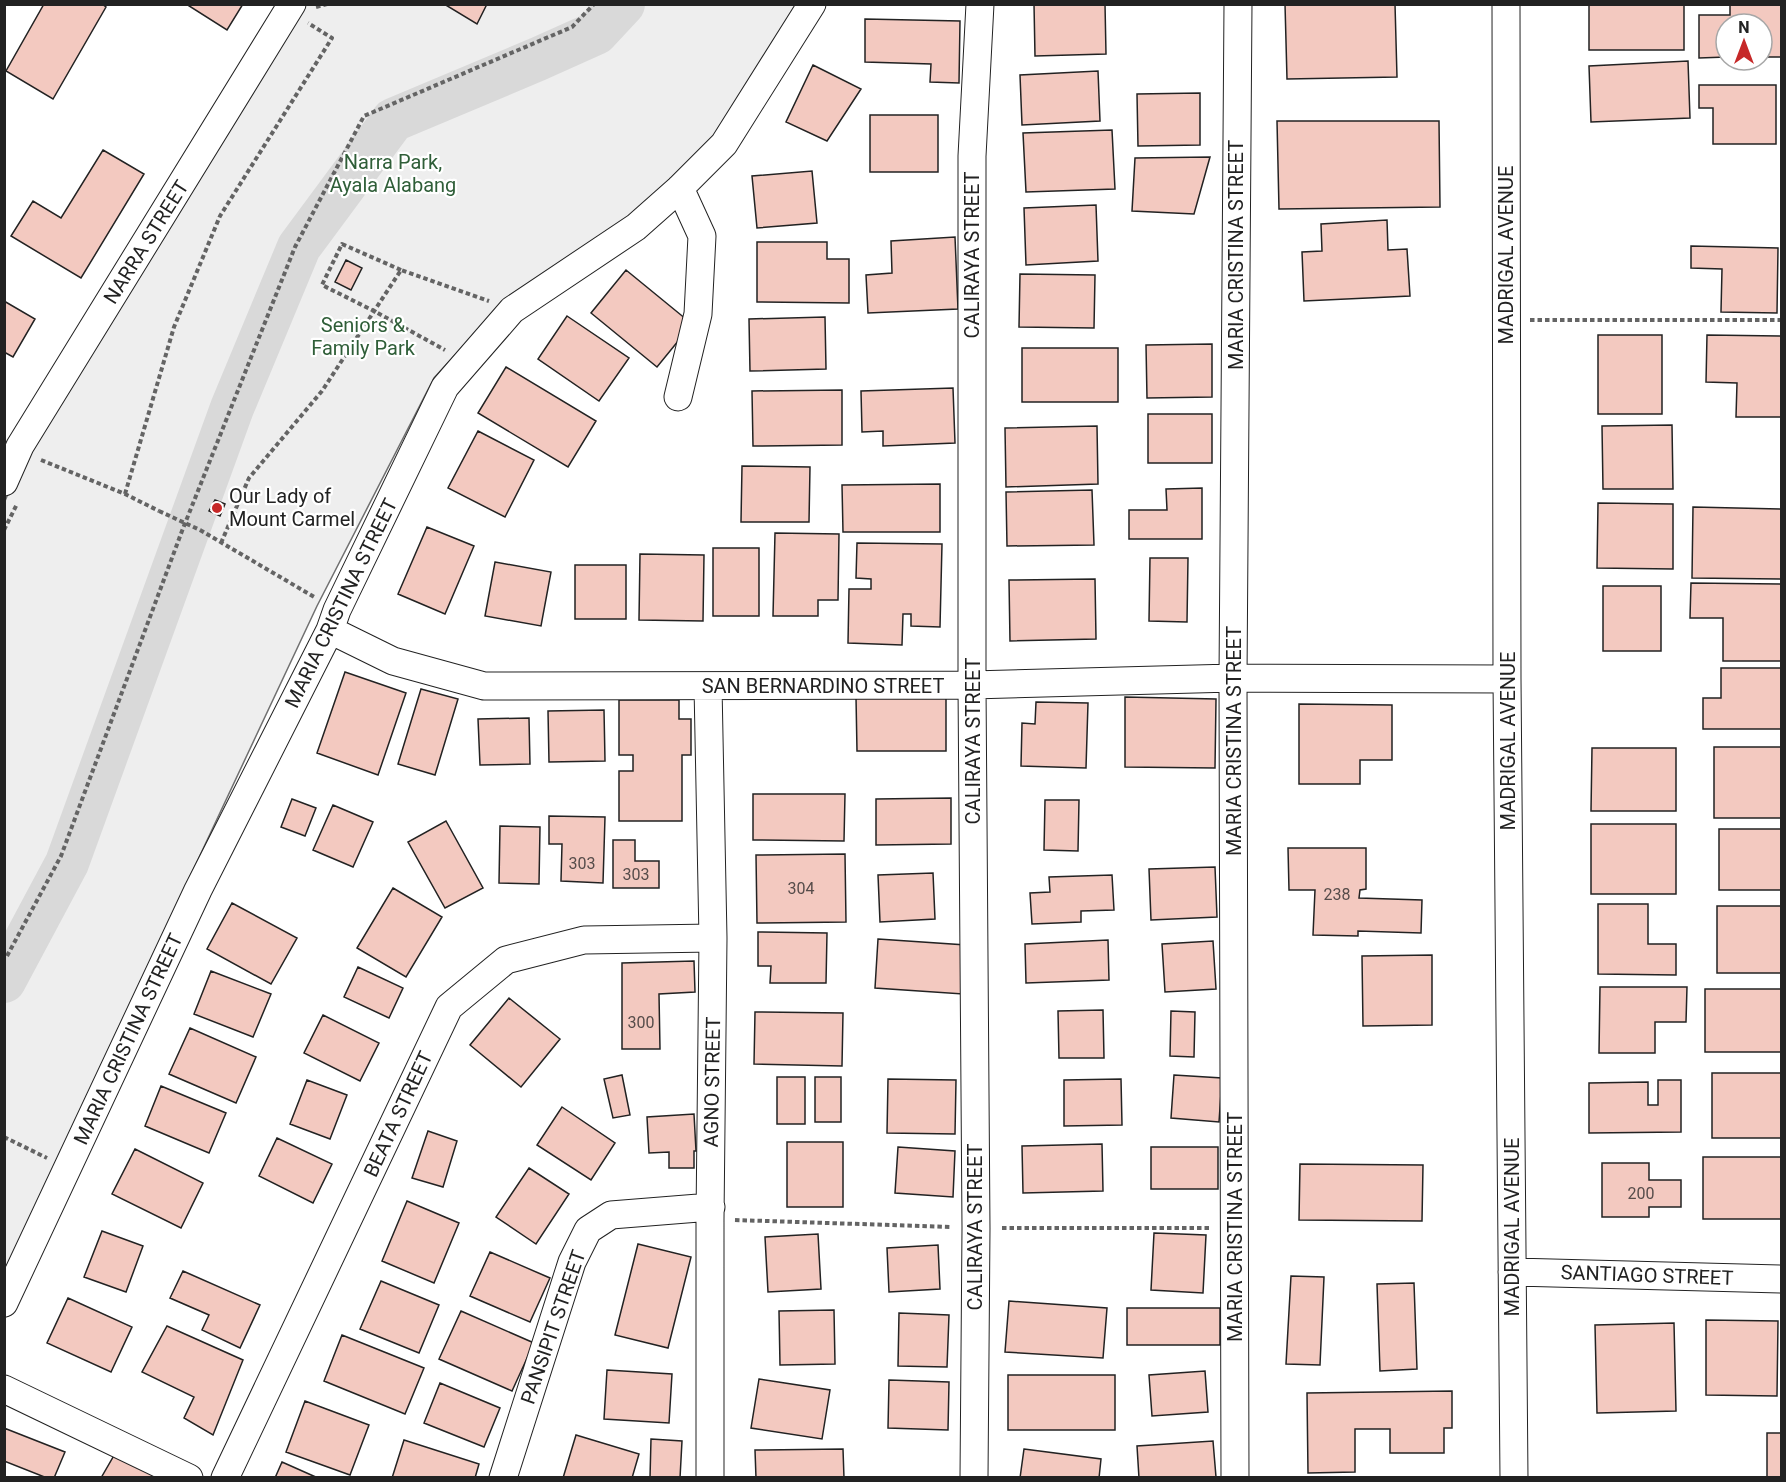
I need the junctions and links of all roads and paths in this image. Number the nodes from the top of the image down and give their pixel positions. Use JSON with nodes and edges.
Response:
{"nodes":[{"id":1,"x":594,"y":4,"type":"edge"},
{"id":2,"x":812,"y":4,"type":"edge"},
{"id":3,"x":980,"y":4,"type":"edge"},
{"id":4,"x":1238,"y":4,"type":"edge"},
{"id":5,"x":1506,"y":4,"type":"edge"},
{"id":6,"x":290,"y":8,"type":"edge"},
{"id":7,"x":680,"y":188,"type":"junction"},
{"id":8,"x":401,"y":270,"type":"junction"},
{"id":9,"x":512,"y":310,"type":"junction"},
{"id":10,"x":374,"y":311,"type":"junction"},
{"id":11,"x":1506,"y":320,"type":"junction"},
{"id":12,"x":1782,"y":320,"type":"edge"},
{"id":13,"x":466,"y":362,"type":"junction"},
{"id":14,"x":678,"y":397,"type":"dead end"},
{"id":15,"x":15,"y":444,"type":"edge"},
{"id":16,"x":4,"y":482,"type":"edge"},
{"id":17,"x":124,"y":494,"type":"junction"},
{"id":18,"x":222,"y":543,"type":"junction"},
{"id":19,"x":334,"y":620,"type":"junction"},
{"id":20,"x":1233,"y":678,"type":"junction"},
{"id":21,"x":1507,"y":679,"type":"junction"},
{"id":22,"x":972,"y":685,"type":"junction"},
{"id":23,"x":708,"y":686,"type":"junction"},
{"id":24,"x":713,"y":938,"type":"junction"},
{"id":25,"x":8,"y":956,"type":"dead end"},
{"id":26,"x":4,"y":1137,"type":"edge"},
{"id":27,"x":68,"y":1168,"type":"junction"},
{"id":28,"x":711,"y":1207,"type":"junction"},
{"id":29,"x":1512,"y":1272,"type":"junction"},
{"id":30,"x":1782,"y":1279,"type":"edge"},
{"id":31,"x":4,"y":1304,"type":"edge"},
{"id":32,"x":4,"y":1389,"type":"edge"},
{"id":33,"x":189,"y":1478,"type":"edge"},
{"id":34,"x":225,"y":1478,"type":"edge"},
{"id":35,"x":503,"y":1478,"type":"edge"},
{"id":36,"x":710,"y":1478,"type":"edge"},
{"id":37,"x":974,"y":1478,"type":"edge"},
{"id":38,"x":1235,"y":1478,"type":"edge"},
{"id":39,"x":1514,"y":1478,"type":"edge"}],
"edges":[{"from":1,"to":25,"type":"path"},
{"from":2,"to":7,"type":"street","name":"MARIA CRISTINA STREET"},
{"from":3,"to":22,"type":"street","name":"CALIRAYA STREET"},
{"from":4,"to":20,"type":"street","name":"MARIA CRISTINA STREET"},
{"from":5,"to":11,"type":"street","name":"MADRIGAL AVENUE"},
{"from":6,"to":15,"type":"street","name":"NARRA STREET"},
{"from":6,"to":17,"type":"path"},
{"from":7,"to":9,"type":"street","name":"MARIA CRISTINA STREET"},
{"from":7,"to":14,"type":"street"},
{"from":8,"to":9,"type":"path"},
{"from":8,"to":10,"type":"path"},
{"from":8,"to":10,"type":"path"},
{"from":9,"to":13,"type":"street","name":"MARIA CRISTINA STREET"},
{"from":10,"to":13,"type":"path"},
{"from":10,"to":18,"type":"path"},
{"from":11,"to":12,"type":"path"},
{"from":11,"to":21,"type":"street","name":"MADRIGAL AVENUE"},
{"from":13,"to":19,"type":"street","name":"MARIA CRISTINA STREET"},
{"from":15,"to":16,"type":"street","name":"NARRA STREET"},
{"from":15,"to":17,"type":"path"},
{"from":17,"to":18,"type":"path","bridge":true},
{"from":18,"to":19,"type":"path"},
{"from":19,"to":23,"type":"street","name":"SAN BERNARDINO STREET"},
{"from":19,"to":27,"type":"street","name":"MARIA CRISTINA STREET"},
{"from":20,"to":21,"type":"street","name":"SAN BERNARDINO STREET"},
{"from":20,"to":22,"type":"street","name":"SAN BERNARDINO STREET"},
{"from":20,"to":38,"type":"street","name":"MARIA CRISTINA STREET"},
{"from":21,"to":29,"type":"street","name":"MADRIGAL AVENUE"},
{"from":22,"to":23,"type":"street","name":"SAN BERNARDINO STREET"},
{"from":22,"to":37,"type":"street","name":"CALIRAYA STREET"},
{"from":23,"to":24,"type":"street","name":"AGNO STREET"},
{"from":24,"to":28,"type":"street","name":"AGNO STREET"},
{"from":24,"to":34,"type":"street","name":"BEATA STREET"},
{"from":26,"to":27,"type":"path"},
{"from":27,"to":31,"type":"street","name":"MARIA CRISTINA STREET"},
{"from":28,"to":35,"type":"street","name":"PANSIPIT STREET"},
{"from":28,"to":36,"type":"street","name":"AGNO STREET"},
{"from":29,"to":30,"type":"street","name":"SANTIAGO STREET"},
{"from":29,"to":39,"type":"street","name":"MADRIGAL AVENUE"},
{"from":32,"to":33,"type":"street"}]}
